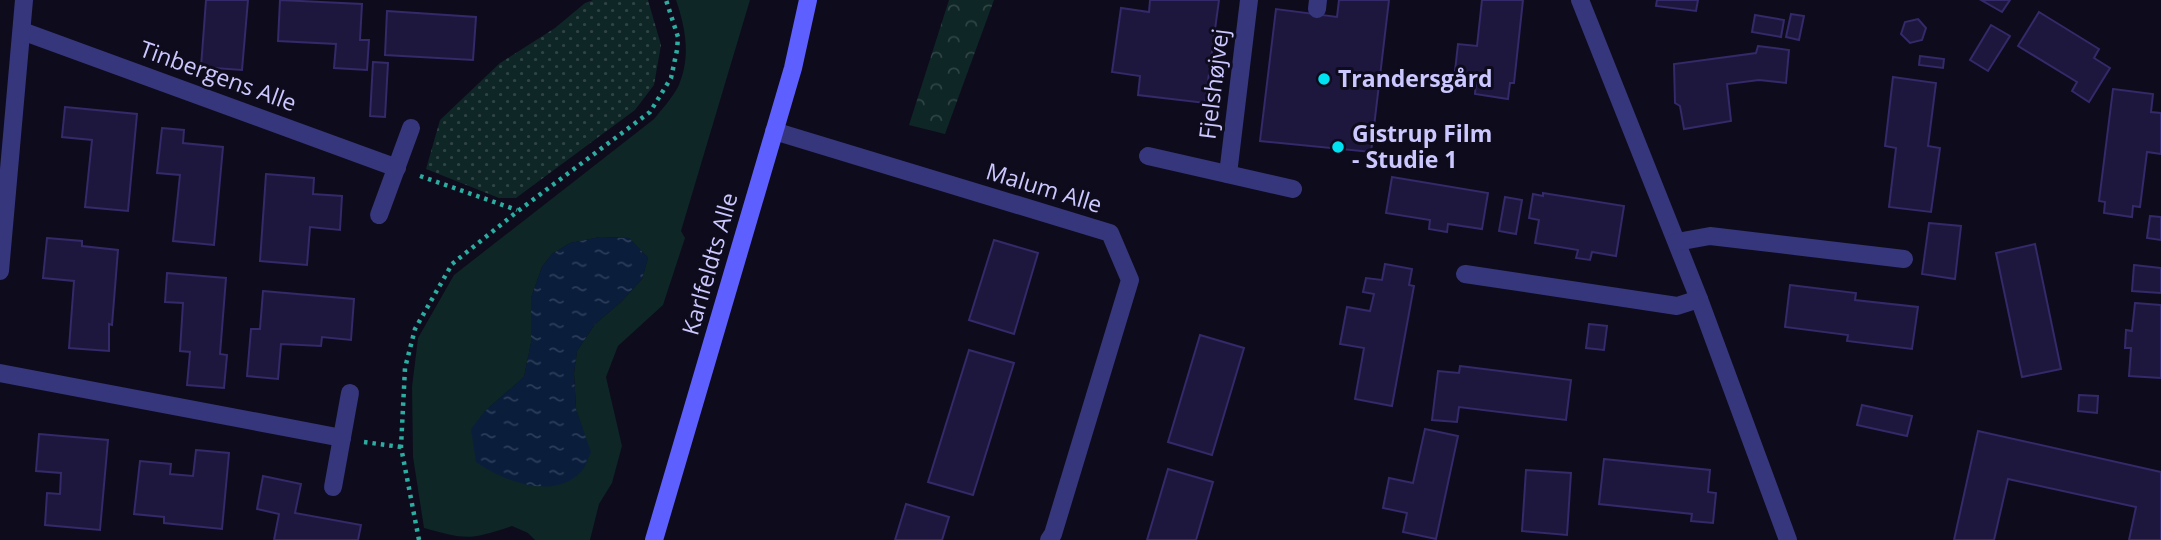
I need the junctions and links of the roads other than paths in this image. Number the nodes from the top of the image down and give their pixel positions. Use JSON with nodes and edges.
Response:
{"nodes":[{"id":1,"x":24,"y":0,"type":"edge"},
{"id":2,"x":808,"y":0,"type":"edge"},
{"id":3,"x":1249,"y":0,"type":"edge"},
{"id":4,"x":1580,"y":0,"type":"edge"},
{"id":5,"x":22,"y":31,"type":"junction"},
{"id":6,"x":411,"y":128,"type":"dead end"},
{"id":7,"x":774,"y":131,"type":"junction"},
{"id":8,"x":1148,"y":156,"type":"dead end"},
{"id":9,"x":397,"y":168,"type":"junction"},
{"id":10,"x":1228,"y":174,"type":"junction"},
{"id":11,"x":1293,"y":188,"type":"dead end"},
{"id":12,"x":379,"y":215,"type":"dead end"},
{"id":13,"x":1676,"y":242,"type":"junction"},
{"id":14,"x":1904,"y":259,"type":"dead end"},
{"id":15,"x":0,"y":271,"type":"edge"},
{"id":16,"x":1465,"y":274,"type":"dead end"},
{"id":17,"x":1699,"y":299,"type":"junction"},
{"id":18,"x":0,"y":373,"type":"edge"},
{"id":19,"x":350,"y":393,"type":"dead end"},
{"id":20,"x":342,"y":438,"type":"junction"},
{"id":21,"x":333,"y":487,"type":"dead end"},
{"id":22,"x":654,"y":540,"type":"edge"},
{"id":23,"x":1049,"y":540,"type":"edge"},
{"id":24,"x":1788,"y":540,"type":"edge"}],
"edges":[{"from":1,"to":5,"type":"street"},
{"from":2,"to":7,"type":"street","name":"Karlfeldts Alle"},
{"from":3,"to":10,"type":"street","name":"Fjelshøjvej"},
{"from":4,"to":13,"type":"street"},
{"from":5,"to":9,"type":"street","name":"Tinbergens Alle"},
{"from":5,"to":15,"type":"street"},
{"from":6,"to":9,"type":"street"},
{"from":7,"to":22,"type":"street","name":"Karlfeldts Alle"},
{"from":7,"to":23,"type":"street","name":"Malum Alle"},
{"from":8,"to":10,"type":"street"},
{"from":9,"to":12,"type":"street"},
{"from":10,"to":11,"type":"street"},
{"from":13,"to":14,"type":"street"},
{"from":13,"to":17,"type":"street"},
{"from":16,"to":17,"type":"street"},
{"from":17,"to":24,"type":"street"},
{"from":18,"to":20,"type":"street"},
{"from":19,"to":20,"type":"street"},
{"from":20,"to":21,"type":"street"}]}
